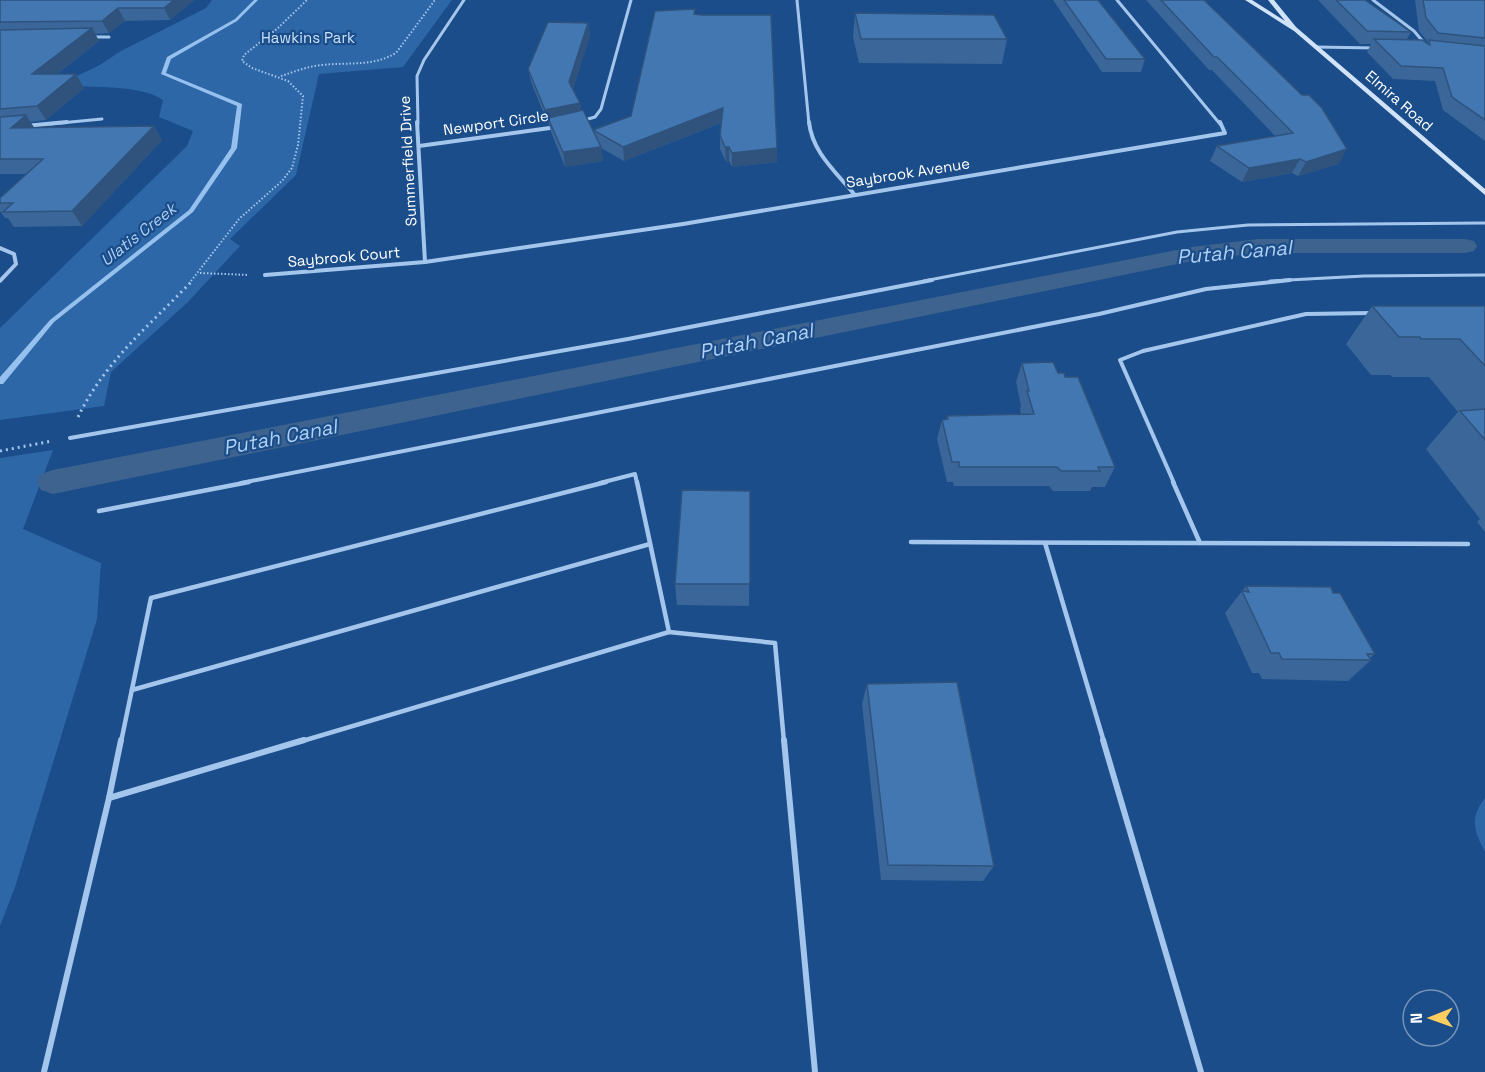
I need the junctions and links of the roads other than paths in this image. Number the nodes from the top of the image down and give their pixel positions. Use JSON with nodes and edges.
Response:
{"nodes":[{"id":1,"x":464,"y":0,"type":"edge"},
{"id":2,"x":631,"y":0,"type":"edge"},
{"id":3,"x":797,"y":0,"type":"edge"},
{"id":4,"x":1117,"y":0,"type":"edge"},
{"id":5,"x":1248,"y":0,"type":"edge"},
{"id":6,"x":1271,"y":0,"type":"edge"},
{"id":7,"x":1373,"y":0,"type":"edge"},
{"id":8,"x":1296,"y":30,"type":"junction"},
{"id":9,"x":109,"y":37,"type":"dead end"},
{"id":10,"x":88,"y":38,"type":"edge"},
{"id":11,"x":1316,"y":47,"type":"junction"},
{"id":12,"x":1381,"y":48,"type":"edge"},
{"id":13,"x":1420,"y":49,"type":"edge"},
{"id":14,"x":102,"y":119,"type":"dead end"},
{"id":15,"x":574,"y":123,"type":"edge"},
{"id":16,"x":564,"y":126,"type":"edge"},
{"id":17,"x":23,"y":127,"type":"edge"},
{"id":18,"x":419,"y":146,"type":"junction"},
{"id":19,"x":1485,"y":193,"type":"edge"},
{"id":20,"x":854,"y":194,"type":"junction"},
{"id":21,"x":1485,"y":223,"type":"edge"},
{"id":22,"x":0,"y":248,"type":"edge"},
{"id":23,"x":425,"y":262,"type":"junction"},
{"id":24,"x":265,"y":275,"type":"road end"},
{"id":25,"x":1485,"y":275,"type":"edge"},
{"id":26,"x":0,"y":281,"type":"edge"},
{"id":27,"x":1382,"y":313,"type":"edge"},
{"id":28,"x":70,"y":438,"type":"road end"},
{"id":29,"x":99,"y":512,"type":"dead end"},
{"id":30,"x":911,"y":542,"type":"dead end"},
{"id":31,"x":1045,"y":543,"type":"junction"},
{"id":32,"x":1200,"y":543,"type":"junction"},
{"id":33,"x":650,"y":544,"type":"junction"},
{"id":34,"x":1468,"y":544,"type":"dead end"},
{"id":35,"x":669,"y":632,"type":"junction"},
{"id":36,"x":132,"y":690,"type":"junction"},
{"id":37,"x":108,"y":798,"type":"junction"},
{"id":38,"x":44,"y":1072,"type":"edge"},
{"id":39,"x":815,"y":1072,"type":"edge"},
{"id":40,"x":1201,"y":1072,"type":"edge"}],
"edges":[{"from":1,"to":18,"type":"street","name":"Summerfield Drive"},
{"from":2,"to":15,"type":"street","name":"Newport Circle"},
{"from":3,"to":20,"type":"street"},
{"from":4,"to":20,"type":"street","name":"Saybrook Avenue"},
{"from":5,"to":8,"type":"main road","name":"Elmira Road"},
{"from":6,"to":8,"type":"main road","name":"Elmira Road"},
{"from":7,"to":13,"type":"street"},
{"from":8,"to":11,"type":"main road","name":"Elmira Road"},
{"from":9,"to":10,"type":"street"},
{"from":11,"to":12,"type":"street"},
{"from":11,"to":19,"type":"main road","name":"Elmira Road"},
{"from":14,"to":17,"type":"street"},
{"from":16,"to":18,"type":"street","name":"Newport Circle"},
{"from":18,"to":23,"type":"street","name":"Summerfield Drive"},
{"from":20,"to":23,"type":"street","name":"Saybrook Avenue"},
{"from":21,"to":28,"type":"lane"},
{"from":22,"to":26,"type":"street"},
{"from":23,"to":24,"type":"street","name":"Saybrook Court"},
{"from":25,"to":29,"type":"lane"},
{"from":27,"to":32,"type":"lane"},
{"from":30,"to":31,"type":"lane"},
{"from":31,"to":32,"type":"lane"},
{"from":31,"to":40,"type":"lane"},
{"from":32,"to":34,"type":"lane"},
{"from":33,"to":35,"type":"lane"},
{"from":33,"to":36,"type":"lane"},
{"from":33,"to":36,"type":"lane"},
{"from":35,"to":37,"type":"lane"},
{"from":35,"to":39,"type":"lane"},
{"from":36,"to":37,"type":"lane"},
{"from":37,"to":38,"type":"lane"}]}
